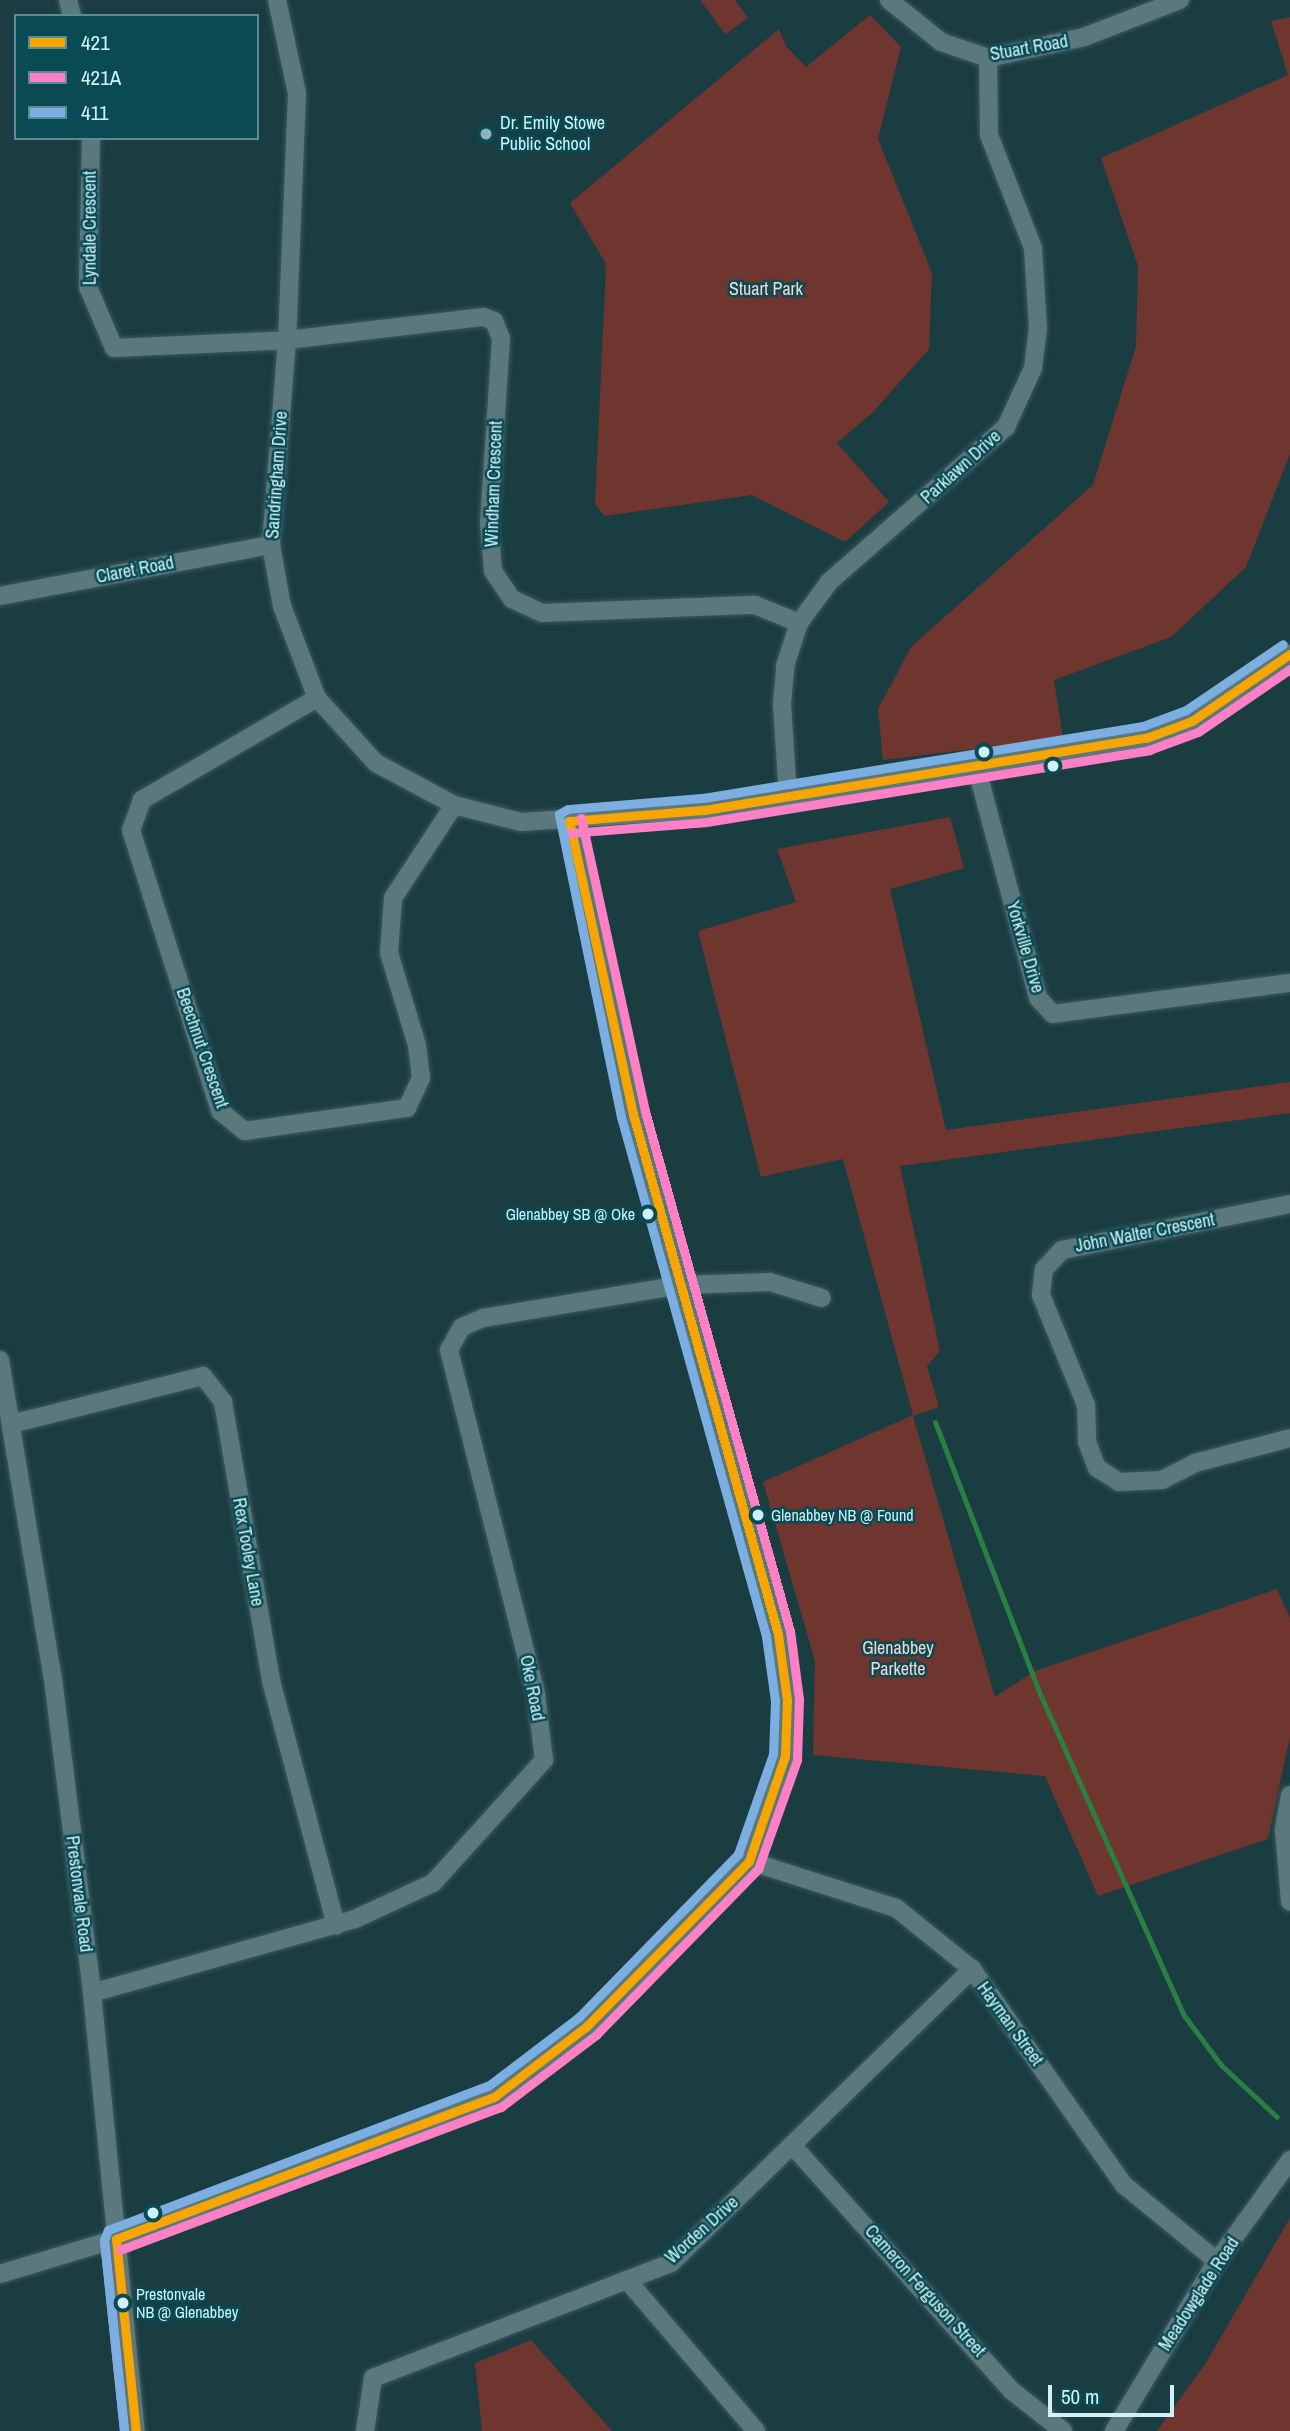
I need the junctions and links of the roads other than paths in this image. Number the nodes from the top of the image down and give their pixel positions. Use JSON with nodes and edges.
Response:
{"nodes":[{"id":1,"x":277,"y":0,"type":"edge"},
{"id":2,"x":889,"y":0,"type":"edge"},
{"id":3,"x":1180,"y":0,"type":"edge"},
{"id":4,"x":988,"y":58,"type":"junction"},
{"id":5,"x":92,"y":140,"type":"edge"},
{"id":6,"x":287,"y":341,"type":"junction"},
{"id":7,"x":271,"y":545,"type":"junction"},
{"id":8,"x":0,"y":596,"type":"edge"},
{"id":9,"x":799,"y":623,"type":"junction"},
{"id":10,"x":1288,"y":662,"type":"edge"},
{"id":11,"x":317,"y":698,"type":"junction"},
{"id":12,"x":976,"y":766,"type":"junction"},
{"id":13,"x":788,"y":797,"type":"junction"},
{"id":14,"x":454,"y":805,"type":"junction"},
{"id":15,"x":569,"y":821,"type":"junction"},
{"id":16,"x":1290,"y":983,"type":"edge"},
{"id":17,"x":1290,"y":1204,"type":"edge"},
{"id":18,"x":681,"y":1285,"type":"junction"},
{"id":19,"x":822,"y":1298,"type":"dead end"},
{"id":20,"x":0,"y":1360,"type":"edge"},
{"id":21,"x":11,"y":1424,"type":"junction"},
{"id":22,"x":1290,"y":1438,"type":"edge"},
{"id":23,"x":1290,"y":1795,"type":"edge"},
{"id":24,"x":749,"y":1861,"type":"junction"},
{"id":25,"x":1290,"y":1902,"type":"edge"},
{"id":26,"x":336,"y":1925,"type":"junction"},
{"id":27,"x":972,"y":1969,"type":"junction"},
{"id":28,"x":92,"y":1993,"type":"junction"},
{"id":29,"x":792,"y":2145,"type":"junction"},
{"id":30,"x":1290,"y":2160,"type":"edge"},
{"id":31,"x":116,"y":2239,"type":"junction"},
{"id":32,"x":1217,"y":2261,"type":"junction"},
{"id":33,"x":0,"y":2274,"type":"edge"},
{"id":34,"x":627,"y":2280,"type":"junction"},
{"id":35,"x":136,"y":2431,"type":"edge"},
{"id":36,"x":365,"y":2431,"type":"edge"},
{"id":37,"x":756,"y":2431,"type":"edge"},
{"id":38,"x":1063,"y":2431,"type":"edge"},
{"id":39,"x":1114,"y":2431,"type":"edge"}],
"edges":[{"from":1,"to":6,"type":"street","name":"Sandringham Drive"},
{"from":2,"to":4,"type":"street","name":"Stuart Road"},
{"from":3,"to":4,"type":"street","name":"Stuart Road"},
{"from":4,"to":9,"type":"street","name":"Parklawn Drive"},
{"from":5,"to":6,"type":"street","name":"Lyndale Crescent"},
{"from":6,"to":7,"type":"street","name":"Sandringham Drive"},
{"from":6,"to":9,"type":"street","name":"Windham Crescent"},
{"from":7,"to":8,"type":"street","name":"Claret Road"},
{"from":7,"to":11,"type":"street","name":"Sandringham Drive"},
{"from":9,"to":13,"type":"street","name":"Parklawn Drive"},
{"from":10,"to":12,"type":"street","name":"Sandringham Drive"},
{"from":11,"to":14,"type":"street","name":"Sandringham Drive"},
{"from":11,"to":14,"type":"street","name":"Beechnut Crescent"},
{"from":12,"to":13,"type":"street","name":"Sandringham Drive"},
{"from":12,"to":16,"type":"street","name":"Yorkville Drive"},
{"from":13,"to":15,"type":"street","name":"Sandringham Drive"},
{"from":14,"to":15,"type":"street","name":"Sandringham Drive"},
{"from":15,"to":18,"type":"street"},
{"from":17,"to":22,"type":"street","name":"John Walter Crescent"},
{"from":18,"to":19,"type":"street","name":"Oke Road"},
{"from":18,"to":24,"type":"street"},
{"from":18,"to":26,"type":"street","name":"Oke Road"},
{"from":20,"to":21,"type":"street","name":"Prestonvale Road"},
{"from":21,"to":26,"type":"street","name":"Rex Tooley Lane"},
{"from":21,"to":28,"type":"street","name":"Prestonvale Road"},
{"from":23,"to":25,"type":"street"},
{"from":24,"to":27,"type":"street","name":"Hayman Street"},
{"from":24,"to":31,"type":"street"},
{"from":26,"to":28,"type":"street","name":"Oke Road"},
{"from":27,"to":29,"type":"street","name":"Worden Drive"},
{"from":27,"to":32,"type":"street","name":"Hayman Street"},
{"from":28,"to":31,"type":"street","name":"Prestonvale Road"},
{"from":29,"to":34,"type":"street","name":"Worden Drive"},
{"from":29,"to":38,"type":"street","name":"Cameron Ferguson Street"},
{"from":30,"to":32,"type":"street","name":"Meadowglade Road"},
{"from":31,"to":33,"type":"street"},
{"from":31,"to":35,"type":"street","name":"Prestonvale Road"},
{"from":32,"to":39,"type":"street","name":"Meadowglade Road"},
{"from":34,"to":36,"type":"street","name":"Worden Drive"},
{"from":34,"to":37,"type":"street"}]}
